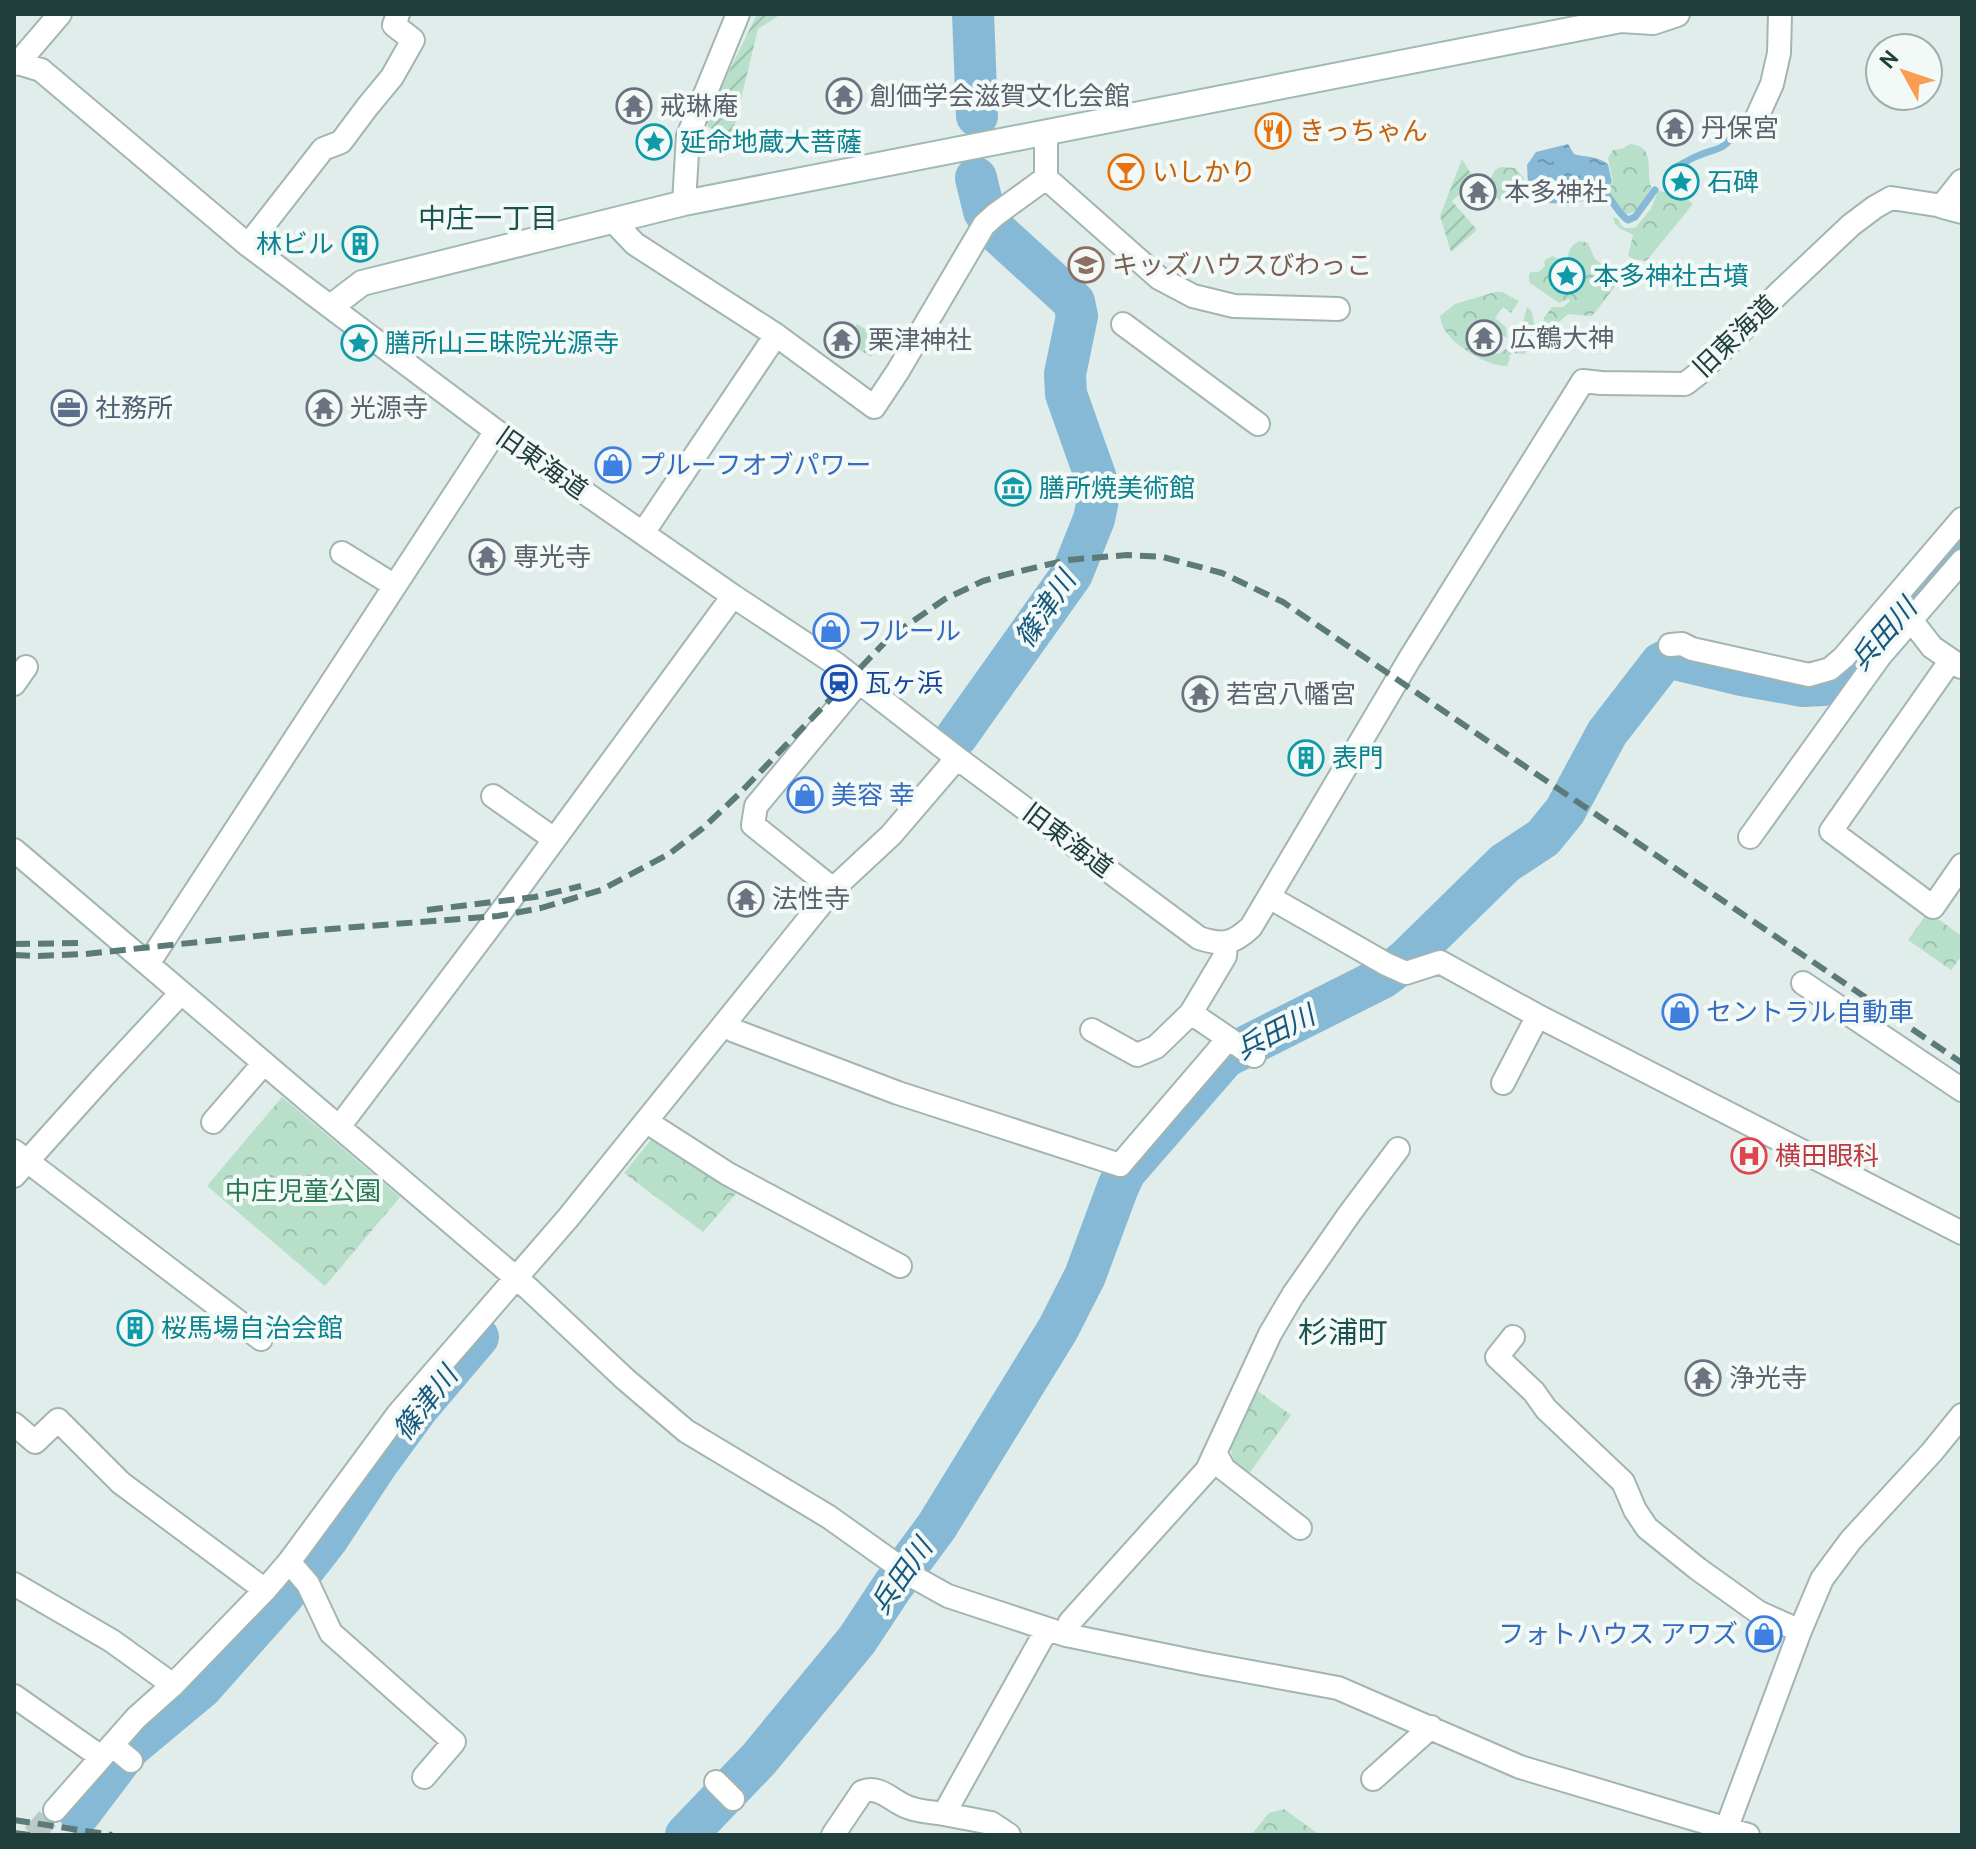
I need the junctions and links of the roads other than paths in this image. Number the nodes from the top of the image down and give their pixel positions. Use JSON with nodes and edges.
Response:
{"nodes":[{"id":1,"x":60,"y":14,"type":"edge"},
{"id":2,"x":738,"y":14,"type":"edge"},
{"id":3,"x":1677,"y":14,"type":"edge"},
{"id":4,"x":1780,"y":14,"type":"edge"},
{"id":5,"x":1626,"y":17,"type":"edge"},
{"id":6,"x":390,"y":18,"type":"edge"},
{"id":7,"x":16,"y":64,"type":"edge"},
{"id":8,"x":1753,"y":126,"type":"dead end"},
{"id":9,"x":1046,"y":132,"type":"junction"},
{"id":10,"x":1046,"y":178,"type":"junction"},
{"id":11,"x":1962,"y":182,"type":"edge"},
{"id":12,"x":684,"y":203,"type":"junction"},
{"id":13,"x":1952,"y":209,"type":"edge"},
{"id":14,"x":613,"y":221,"type":"junction"},
{"id":15,"x":248,"y":245,"type":"junction"},
{"id":16,"x":332,"y":306,"type":"junction"},
{"id":17,"x":1338,"y":309,"type":"dead end"},
{"id":18,"x":1123,"y":324,"type":"dead end"},
{"id":19,"x":776,"y":335,"type":"junction"},
{"id":20,"x":1258,"y":424,"type":"dead end"},
{"id":21,"x":496,"y":431,"type":"junction"},
{"id":22,"x":1962,"y":519,"type":"edge"},
{"id":23,"x":643,"y":533,"type":"junction"},
{"id":24,"x":342,"y":553,"type":"dead end"},
{"id":25,"x":1962,"y":561,"type":"edge"},
{"id":26,"x":395,"y":586,"type":"junction"},
{"id":27,"x":733,"y":596,"type":"junction"},
{"id":28,"x":1901,"y":611,"type":"junction"},
{"id":29,"x":1670,"y":645,"type":"dead end"},
{"id":30,"x":1956,"y":664,"type":"edge"},
{"id":31,"x":859,"y":682,"type":"junction"},
{"id":32,"x":957,"y":758,"type":"junction"},
{"id":33,"x":493,"y":796,"type":"dead end"},
{"id":34,"x":1750,"y":837,"type":"dead end"},
{"id":35,"x":554,"y":839,"type":"junction"},
{"id":36,"x":14,"y":850,"type":"edge"},
{"id":37,"x":1962,"y":865,"type":"edge"},
{"id":38,"x":833,"y":889,"type":"junction"},
{"id":39,"x":1269,"y":897,"type":"junction"},
{"id":40,"x":1226,"y":943,"type":"junction"},
{"id":41,"x":148,"y":964,"type":"junction"},
{"id":42,"x":1803,"y":983,"type":"dead end"},
{"id":43,"x":181,"y":993,"type":"junction"},
{"id":44,"x":1191,"y":1013,"type":"junction"},
{"id":45,"x":1536,"y":1015,"type":"junction"},
{"id":46,"x":729,"y":1028,"type":"junction"},
{"id":47,"x":1092,"y":1030,"type":"dead end"},
{"id":48,"x":264,"y":1063,"type":"junction"},
{"id":49,"x":1503,"y":1083,"type":"dead end"},
{"id":50,"x":1962,"y":1090,"type":"edge"},
{"id":51,"x":213,"y":1122,"type":"dead end"},
{"id":52,"x":651,"y":1125,"type":"junction"},
{"id":53,"x":339,"y":1127,"type":"junction"},
{"id":54,"x":1398,"y":1149,"type":"dead end"},
{"id":55,"x":19,"y":1163,"type":"edge"},
{"id":56,"x":1962,"y":1233,"type":"edge"},
{"id":57,"x":900,"y":1266,"type":"dead end"},
{"id":58,"x":521,"y":1283,"type":"junction"},
{"id":59,"x":1513,"y":1337,"type":"dead end"},
{"id":60,"x":261,"y":1339,"type":"dead end"},
{"id":61,"x":1962,"y":1415,"type":"edge"},
{"id":62,"x":14,"y":1424,"type":"edge"},
{"id":63,"x":1216,"y":1454,"type":"junction"},
{"id":64,"x":1300,"y":1528,"type":"dead end"},
{"id":65,"x":297,"y":1571,"type":"junction"},
{"id":66,"x":14,"y":1584,"type":"edge"},
{"id":67,"x":265,"y":1590,"type":"junction"},
{"id":68,"x":1800,"y":1631,"type":"junction"},
{"id":69,"x":1056,"y":1632,"type":"junction"},
{"id":70,"x":173,"y":1685,"type":"junction"},
{"id":71,"x":14,"y":1696,"type":"edge"},
{"id":72,"x":1431,"y":1727,"type":"junction"},
{"id":73,"x":115,"y":1753,"type":"junction"},
{"id":74,"x":424,"y":1777,"type":"dead end"},
{"id":75,"x":1373,"y":1779,"type":"dead end"},
{"id":76,"x":55,"y":1810,"type":"tunnel mouth"},
{"id":77,"x":944,"y":1814,"type":"junction"},
{"id":78,"x":1723,"y":1833,"type":"edge"},
{"id":79,"x":833,"y":1835,"type":"edge"},
{"id":80,"x":1009,"y":1835,"type":"edge"},
{"id":81,"x":1748,"y":1835,"type":"edge"}],
"edges":[{"from":1,"to":7,"type":"street"},
{"from":2,"to":12,"type":"street"},
{"from":3,"to":5,"type":"street"},
{"from":4,"to":8,"type":"street"},
{"from":5,"to":9,"type":"street"},
{"from":6,"to":15,"type":"street"},
{"from":7,"to":15,"type":"street","name":"旧東海道"},
{"from":9,"to":10,"type":"street"},
{"from":9,"to":12,"type":"street"},
{"from":10,"to":17,"type":"street"},
{"from":10,"to":19,"type":"street"},
{"from":11,"to":13,"type":"street"},
{"from":12,"to":14,"type":"street"},
{"from":13,"to":39,"type":"street","name":"旧東海道"},
{"from":14,"to":16,"type":"street"},
{"from":14,"to":19,"type":"street"},
{"from":15,"to":16,"type":"street","name":"旧東海道"},
{"from":16,"to":21,"type":"street","name":"旧東海道"},
{"from":18,"to":20,"type":"street"},
{"from":19,"to":23,"type":"street"},
{"from":21,"to":23,"type":"street","name":"旧東海道"},
{"from":21,"to":26,"type":"street"},
{"from":22,"to":28,"type":"street"},
{"from":23,"to":27,"type":"street","name":"旧東海道"},
{"from":24,"to":26,"type":"street"},
{"from":25,"to":28,"type":"street"},
{"from":26,"to":41,"type":"street"},
{"from":27,"to":31,"type":"street","name":"旧東海道"},
{"from":27,"to":35,"type":"street"},
{"from":28,"to":29,"type":"street"},
{"from":28,"to":30,"type":"street"},
{"from":28,"to":34,"type":"street"},
{"from":30,"to":37,"type":"street"},
{"from":31,"to":32,"type":"street","name":"旧東海道"},
{"from":31,"to":38,"type":"street"},
{"from":32,"to":38,"type":"street"},
{"from":32,"to":40,"type":"street","name":"旧東海道"},
{"from":33,"to":35,"type":"street"},
{"from":35,"to":53,"type":"street"},
{"from":36,"to":41,"type":"street"},
{"from":38,"to":46,"type":"street"},
{"from":39,"to":40,"type":"street","name":"旧東海道"},
{"from":39,"to":45,"type":"street"},
{"from":40,"to":44,"type":"street"},
{"from":41,"to":43,"type":"street"},
{"from":42,"to":50,"type":"street"},
{"from":43,"to":48,"type":"street"},
{"from":43,"to":55,"type":"street"},
{"from":44,"to":46,"type":"street"},
{"from":44,"to":47,"type":"street"},
{"from":45,"to":49,"type":"street"},
{"from":45,"to":56,"type":"street"},
{"from":46,"to":52,"type":"street"},
{"from":48,"to":51,"type":"street"},
{"from":48,"to":53,"type":"street"},
{"from":52,"to":57,"type":"street"},
{"from":52,"to":58,"type":"street"},
{"from":53,"to":58,"type":"street"},
{"from":54,"to":63,"type":"street"},
{"from":55,"to":60,"type":"street"},
{"from":58,"to":65,"type":"street"},
{"from":58,"to":69,"type":"street"},
{"from":59,"to":68,"type":"street"},
{"from":61,"to":68,"type":"street"},
{"from":62,"to":67,"type":"street"},
{"from":63,"to":64,"type":"street"},
{"from":63,"to":69,"type":"street"},
{"from":65,"to":67,"type":"street"},
{"from":65,"to":74,"type":"street"},
{"from":66,"to":70,"type":"street"},
{"from":67,"to":70,"type":"street"},
{"from":68,"to":78,"type":"street"},
{"from":69,"to":72,"type":"street"},
{"from":69,"to":77,"type":"street"},
{"from":70,"to":73,"type":"street"},
{"from":71,"to":73,"type":"street"},
{"from":72,"to":75,"type":"street"},
{"from":72,"to":78,"type":"street"},
{"from":73,"to":76,"type":"street"},
{"from":77,"to":79,"type":"street"},
{"from":77,"to":80,"type":"street"},
{"from":78,"to":81,"type":"street"}]}
